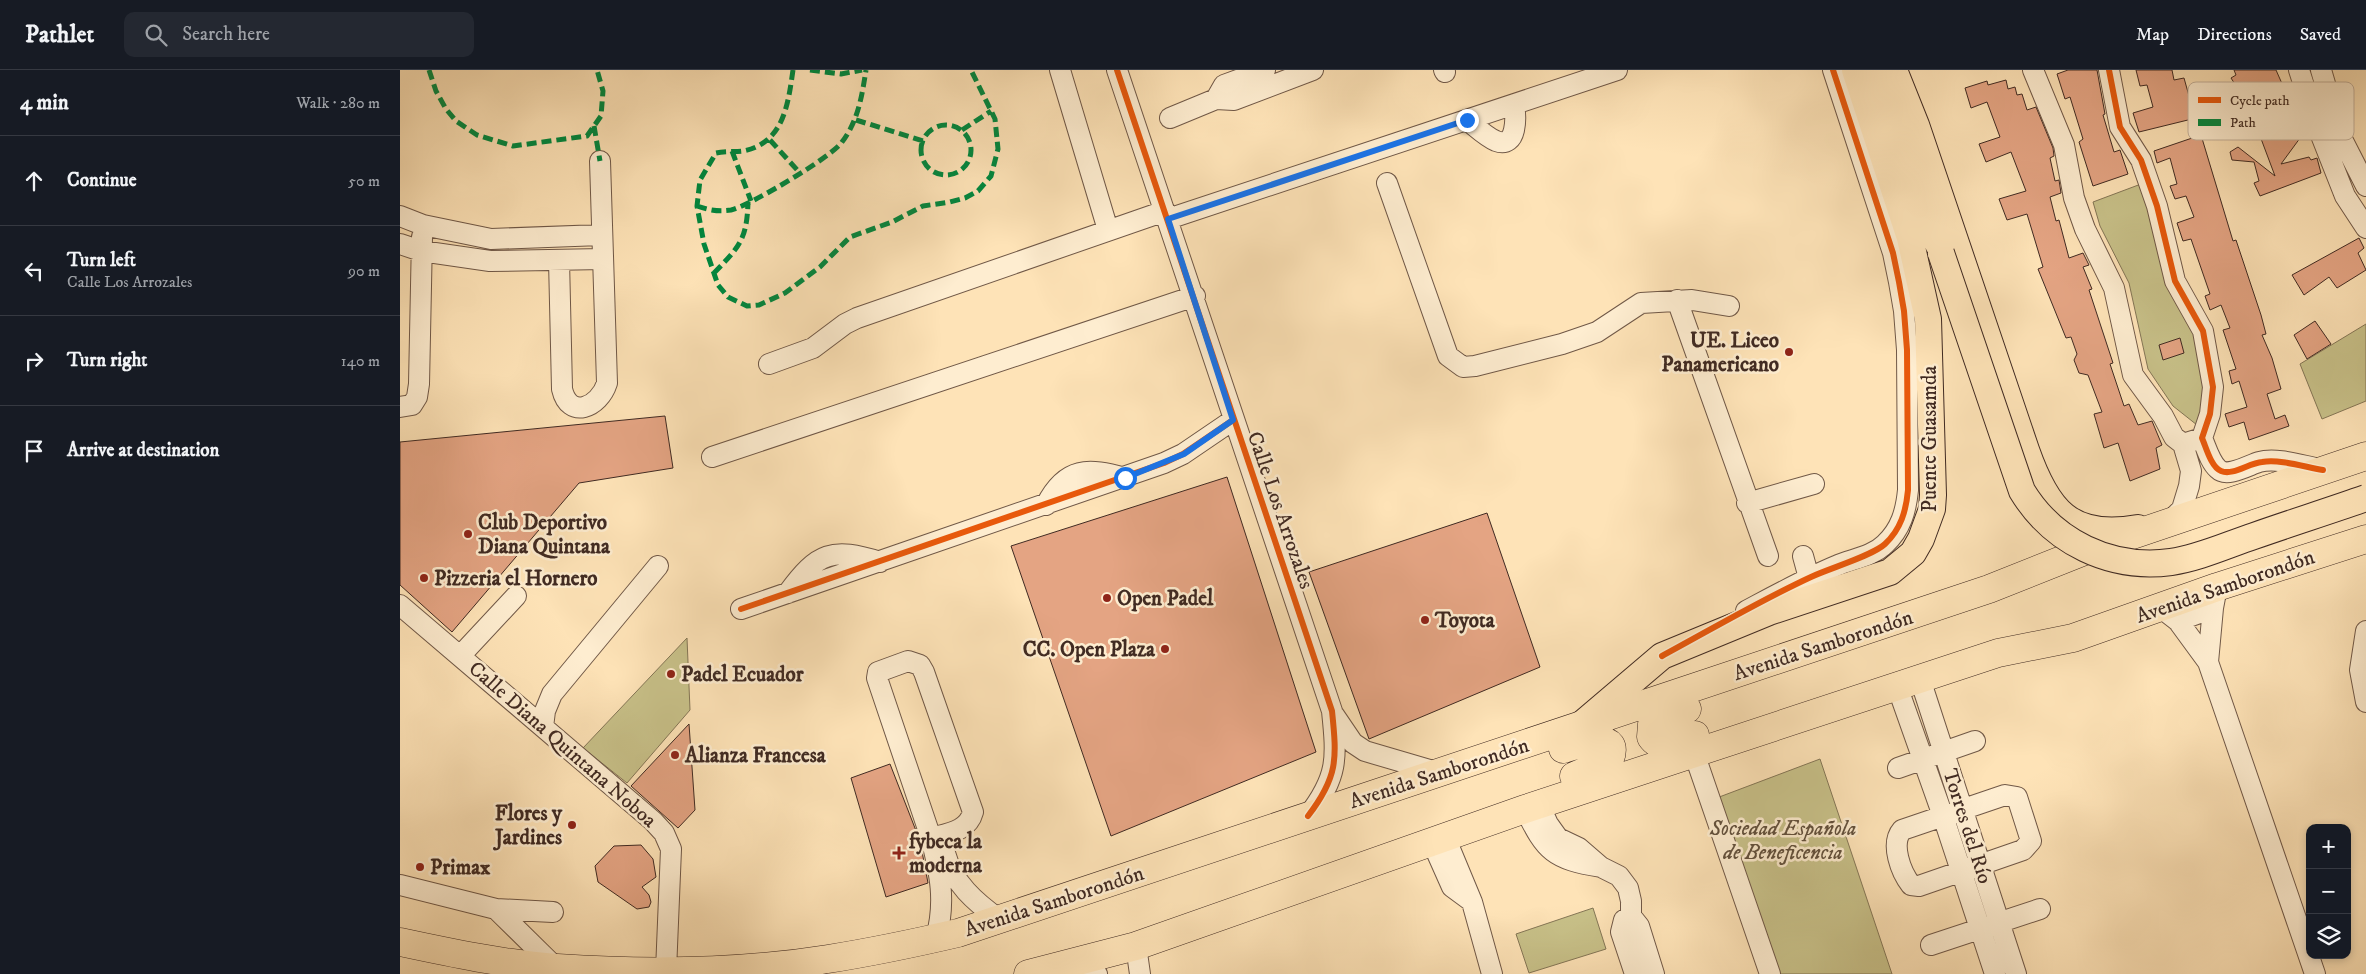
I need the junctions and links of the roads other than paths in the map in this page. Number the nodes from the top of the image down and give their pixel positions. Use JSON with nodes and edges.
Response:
{"nodes":[{"id":1,"x":1060,"y":70,"type":"edge"},
{"id":2,"x":1117,"y":70,"type":"edge"},
{"id":3,"x":1264,"y":70,"type":"edge"},
{"id":4,"x":1313,"y":70,"type":"edge"},
{"id":5,"x":1617,"y":70,"type":"edge"},
{"id":6,"x":1833,"y":70,"type":"edge"},
{"id":7,"x":1855,"y":70,"type":"edge"},
{"id":8,"x":1871,"y":70,"type":"edge"},
{"id":9,"x":1894,"y":70,"type":"edge"},
{"id":10,"x":2033,"y":70,"type":"edge"},
{"id":11,"x":2109,"y":70,"type":"edge"},
{"id":12,"x":1230,"y":85,"type":"edge"},
{"id":13,"x":1514,"y":104,"type":"junction"},
{"id":14,"x":1170,"y":118,"type":"dead end"},
{"id":15,"x":1467,"y":120,"type":"junction"},
{"id":16,"x":2324,"y":140,"type":"edge"},
{"id":17,"x":2343,"y":140,"type":"edge"},
{"id":18,"x":600,"y":161,"type":"dead end"},
{"id":19,"x":1387,"y":183,"type":"dead end"},
{"id":20,"x":2366,"y":186,"type":"edge"},
{"id":21,"x":1166,"y":215,"type":"junction"},
{"id":22,"x":400,"y":216,"type":"edge"},
{"id":23,"x":423,"y":226,"type":"junction"},
{"id":24,"x":2366,"y":228,"type":"edge"},
{"id":25,"x":1108,"y":230,"type":"junction"},
{"id":26,"x":601,"y":235,"type":"junction"},
{"id":27,"x":400,"y":244,"type":"edge"},
{"id":28,"x":420,"y":250,"type":"junction"},
{"id":29,"x":603,"y":259,"type":"junction"},
{"id":30,"x":559,"y":260,"type":"junction"},
{"id":31,"x":1194,"y":296,"type":"junction"},
{"id":32,"x":1677,"y":300,"type":"junction"},
{"id":33,"x":1729,"y":306,"type":"dead end"},
{"id":34,"x":768,"y":364,"type":"dead end"},
{"id":35,"x":400,"y":408,"type":"edge"},
{"id":36,"x":1233,"y":420,"type":"junction"},
{"id":37,"x":2202,"y":438,"type":"junction"},
{"id":38,"x":2183,"y":444,"type":"junction"},
{"id":39,"x":2366,"y":456,"type":"edge"},
{"id":40,"x":712,"y":457,"type":"dead end"},
{"id":41,"x":2323,"y":470,"type":"junction"},
{"id":42,"x":1814,"y":484,"type":"dead end"},
{"id":43,"x":2366,"y":498,"type":"edge"},
{"id":44,"x":1748,"y":503,"type":"junction"},
{"id":45,"x":2165,"y":523,"type":"junction"},
{"id":46,"x":2366,"y":539,"type":"edge"},
{"id":47,"x":1768,"y":556,"type":"dead end"},
{"id":48,"x":1803,"y":556,"type":"dead end"},
{"id":49,"x":658,"y":566,"type":"dead end"},
{"id":50,"x":1809,"y":578,"type":"junction"},
{"id":51,"x":516,"y":596,"type":"dead end"},
{"id":52,"x":2215,"y":597,"type":"junction"},
{"id":53,"x":400,"y":605,"type":"edge"},
{"id":54,"x":741,"y":609,"type":"dead end"},
{"id":55,"x":2169,"y":614,"type":"junction"},
{"id":56,"x":1910,"y":616,"type":"junction"},
{"id":57,"x":2366,"y":632,"type":"edge"},
{"id":58,"x":460,"y":655,"type":"junction"},
{"id":59,"x":1662,"y":656,"type":"junction"},
{"id":60,"x":2208,"y":662,"type":"junction"},
{"id":61,"x":1897,"y":686,"type":"junction"},
{"id":62,"x":2366,"y":702,"type":"edge"},
{"id":63,"x":1332,"y":711,"type":"junction"},
{"id":64,"x":1580,"y":726,"type":"junction"},
{"id":65,"x":543,"y":727,"type":"junction"},
{"id":66,"x":1975,"y":741,"type":"dead end"},
{"id":67,"x":1694,"y":753,"type":"junction"},
{"id":68,"x":1943,"y":753,"type":"junction"},
{"id":69,"x":1923,"y":760,"type":"junction"},
{"id":70,"x":1898,"y":768,"type":"dead end"},
{"id":71,"x":1441,"y":773,"type":"junction"},
{"id":72,"x":1532,"y":807,"type":"junction"},
{"id":73,"x":1963,"y":809,"type":"junction"},
{"id":74,"x":1308,"y":816,"type":"junction"},
{"id":75,"x":1943,"y":816,"type":"junction"},
{"id":76,"x":936,"y":836,"type":"junction"},
{"id":77,"x":1438,"y":839,"type":"junction"},
{"id":78,"x":1981,"y":865,"type":"junction"},
{"id":79,"x":1961,"y":872,"type":"junction"},
{"id":80,"x":948,"y":877,"type":"junction"},
{"id":81,"x":400,"y":885,"type":"edge"},
{"id":82,"x":496,"y":909,"type":"junction"},
{"id":83,"x":2040,"y":909,"type":"dead end"},
{"id":84,"x":553,"y":912,"type":"dead end"},
{"id":85,"x":1631,"y":916,"type":"junction"},
{"id":86,"x":1000,"y":920,"type":"junction"},
{"id":87,"x":1999,"y":922,"type":"junction"},
{"id":88,"x":1980,"y":928,"type":"junction"},
{"id":89,"x":936,"y":938,"type":"junction"},
{"id":90,"x":400,"y":942,"type":"edge"},
{"id":91,"x":1931,"y":945,"type":"dead end"},
{"id":92,"x":1136,"y":946,"type":"junction"},
{"id":93,"x":556,"y":968,"type":"junction"},
{"id":94,"x":1087,"y":968,"type":"edge"},
{"id":95,"x":666,"y":971,"type":"junction"},
{"id":96,"x":1028,"y":974,"type":"edge"},
{"id":97,"x":1140,"y":974,"type":"edge"},
{"id":98,"x":1492,"y":974,"type":"edge"},
{"id":99,"x":1635,"y":974,"type":"edge"},
{"id":100,"x":1654,"y":974,"type":"edge"},
{"id":101,"x":1770,"y":974,"type":"edge"},
{"id":102,"x":1995,"y":974,"type":"edge"},
{"id":103,"x":2016,"y":974,"type":"edge"},
{"id":104,"x":2315,"y":974,"type":"edge"}],
"edges":[{"from":1,"to":25,"type":"street"},
{"from":2,"to":21,"type":"street","name":"Calle Los Arrozales"},
{"from":3,"to":12,"type":"street"},
{"from":4,"to":12,"type":"street"},
{"from":5,"to":13,"type":"street"},
{"from":6,"to":50,"type":"street"},
{"from":7,"to":59,"type":"main road","name":"Puente Guasamda"},
{"from":8,"to":43,"type":"main road","bridge":true},
{"from":9,"to":45,"type":"main road"},
{"from":10,"to":38,"type":"street"},
{"from":11,"to":37,"type":"street"},
{"from":12,"to":14,"type":"street"},
{"from":13,"to":15,"type":"street"},
{"from":13,"to":15,"type":"street"},
{"from":15,"to":21,"type":"street"},
{"from":16,"to":24,"type":"street"},
{"from":17,"to":20,"type":"street"},
{"from":18,"to":26,"type":"street"},
{"from":19,"to":32,"type":"street"},
{"from":21,"to":25,"type":"street"},
{"from":21,"to":31,"type":"street","name":"Calle Los Arrozales"},
{"from":22,"to":23,"type":"street"},
{"from":23,"to":26,"type":"street"},
{"from":23,"to":28,"type":"street"},
{"from":25,"to":34,"type":"street"},
{"from":26,"to":29,"type":"street"},
{"from":27,"to":28,"type":"street"},
{"from":28,"to":30,"type":"street"},
{"from":28,"to":35,"type":"street"},
{"from":29,"to":30,"type":"street"},
{"from":29,"to":30,"type":"street"},
{"from":31,"to":36,"type":"street","name":"Calle Los Arrozales"},
{"from":31,"to":40,"type":"street"},
{"from":32,"to":33,"type":"street"},
{"from":32,"to":44,"type":"street"},
{"from":36,"to":54,"type":"street"},
{"from":36,"to":63,"type":"street","name":"Calle Los Arrozales"},
{"from":37,"to":38,"type":"street"},
{"from":37,"to":41,"type":"street"},
{"from":38,"to":45,"type":"street"},
{"from":39,"to":41,"type":"highway","name":"Avenida Samborondón"},
{"from":41,"to":45,"type":"highway","name":"Avenida Samborondón"},
{"from":42,"to":44,"type":"street"},
{"from":44,"to":47,"type":"street"},
{"from":45,"to":56,"type":"highway","name":"Avenida Samborondón"},
{"from":46,"to":52,"type":"highway","name":"Avenida Samborondón"},
{"from":48,"to":50,"type":"street"},
{"from":49,"to":65,"type":"street"},
{"from":50,"to":59,"type":"street"},
{"from":51,"to":58,"type":"street"},
{"from":52,"to":55,"type":"highway","name":"Avenida Samborondón"},
{"from":52,"to":60,"type":"street"},
{"from":53,"to":58,"type":"street","name":"Calle Diana Quintana Noboa"},
{"from":55,"to":60,"type":"street"},
{"from":55,"to":61,"type":"highway","name":"Avenida Samborondón"},
{"from":56,"to":61,"type":"highway"},
{"from":56,"to":64,"type":"highway","name":"Avenida Samborondón"},
{"from":57,"to":62,"type":"street"},
{"from":58,"to":65,"type":"street","name":"Calle Diana Quintana Noboa"},
{"from":59,"to":64,"type":"main road","name":"Puente Guasamda"},
{"from":60,"to":104,"type":"street"},
{"from":61,"to":67,"type":"highway","name":"Avenida Samborondón"},
{"from":61,"to":68,"type":"street","name":"Torres del Río"},
{"from":61,"to":69,"type":"street","name":"Torres del Río"},
{"from":63,"to":71,"type":"street","name":"Calle Los Arrozales"},
{"from":63,"to":74,"type":"street","name":"Calle Los Arrozales"},
{"from":64,"to":71,"type":"highway","name":"Avenida Samborondón"},
{"from":65,"to":95,"type":"street","name":"Calle Diana Quintana Noboa"},
{"from":66,"to":68,"type":"street"},
{"from":67,"to":72,"type":"highway","name":"Avenida Samborondón"},
{"from":67,"to":101,"type":"street"},
{"from":68,"to":69,"type":"street"},
{"from":68,"to":73,"type":"street","name":"Torres del Río"},
{"from":69,"to":70,"type":"street"},
{"from":69,"to":75,"type":"street","name":"Torres del Río"},
{"from":71,"to":72,"type":"highway"},
{"from":71,"to":74,"type":"highway","name":"Avenida Samborondón"},
{"from":72,"to":77,"type":"highway","name":"Avenida Samborondón"},
{"from":72,"to":85,"type":"street"},
{"from":73,"to":75,"type":"street"},
{"from":73,"to":78,"type":"street","name":"Torres del Río"},
{"from":73,"to":78,"type":"street"},
{"from":74,"to":86,"type":"highway","name":"Avenida Samborondón"},
{"from":75,"to":79,"type":"street","name":"Torres del Río"},
{"from":75,"to":79,"type":"street"},
{"from":76,"to":76,"type":"street"},
{"from":76,"to":80,"type":"street"},
{"from":77,"to":92,"type":"highway","name":"Avenida Samborondón"},
{"from":77,"to":98,"type":"street"},
{"from":78,"to":79,"type":"street"},
{"from":78,"to":87,"type":"street","name":"Torres del Río"},
{"from":79,"to":88,"type":"street","name":"Torres del Río"},
{"from":80,"to":86,"type":"street"},
{"from":80,"to":89,"type":"street"},
{"from":81,"to":82,"type":"street"},
{"from":82,"to":84,"type":"street"},
{"from":82,"to":93,"type":"street"},
{"from":83,"to":87,"type":"street"},
{"from":85,"to":99,"type":"street"},
{"from":85,"to":100,"type":"street"},
{"from":86,"to":89,"type":"highway","name":"Avenida Samborondón"},
{"from":87,"to":88,"type":"street"},
{"from":87,"to":103,"type":"street","name":"Torres del Río"},
{"from":88,"to":91,"type":"street"},
{"from":88,"to":102,"type":"street","name":"Torres del Río"},
{"from":89,"to":95,"type":"highway","name":"Avenida Samborondón"},
{"from":90,"to":93,"type":"highway","name":"Avenida Samborondón"},
{"from":92,"to":94,"type":"highway","name":"Avenida Samborondón"},
{"from":92,"to":97,"type":"street"},
{"from":93,"to":95,"type":"highway","name":"Avenida Samborondón"},
{"from":94,"to":96,"type":"highway","name":"Avenida Samborondón"}]}
